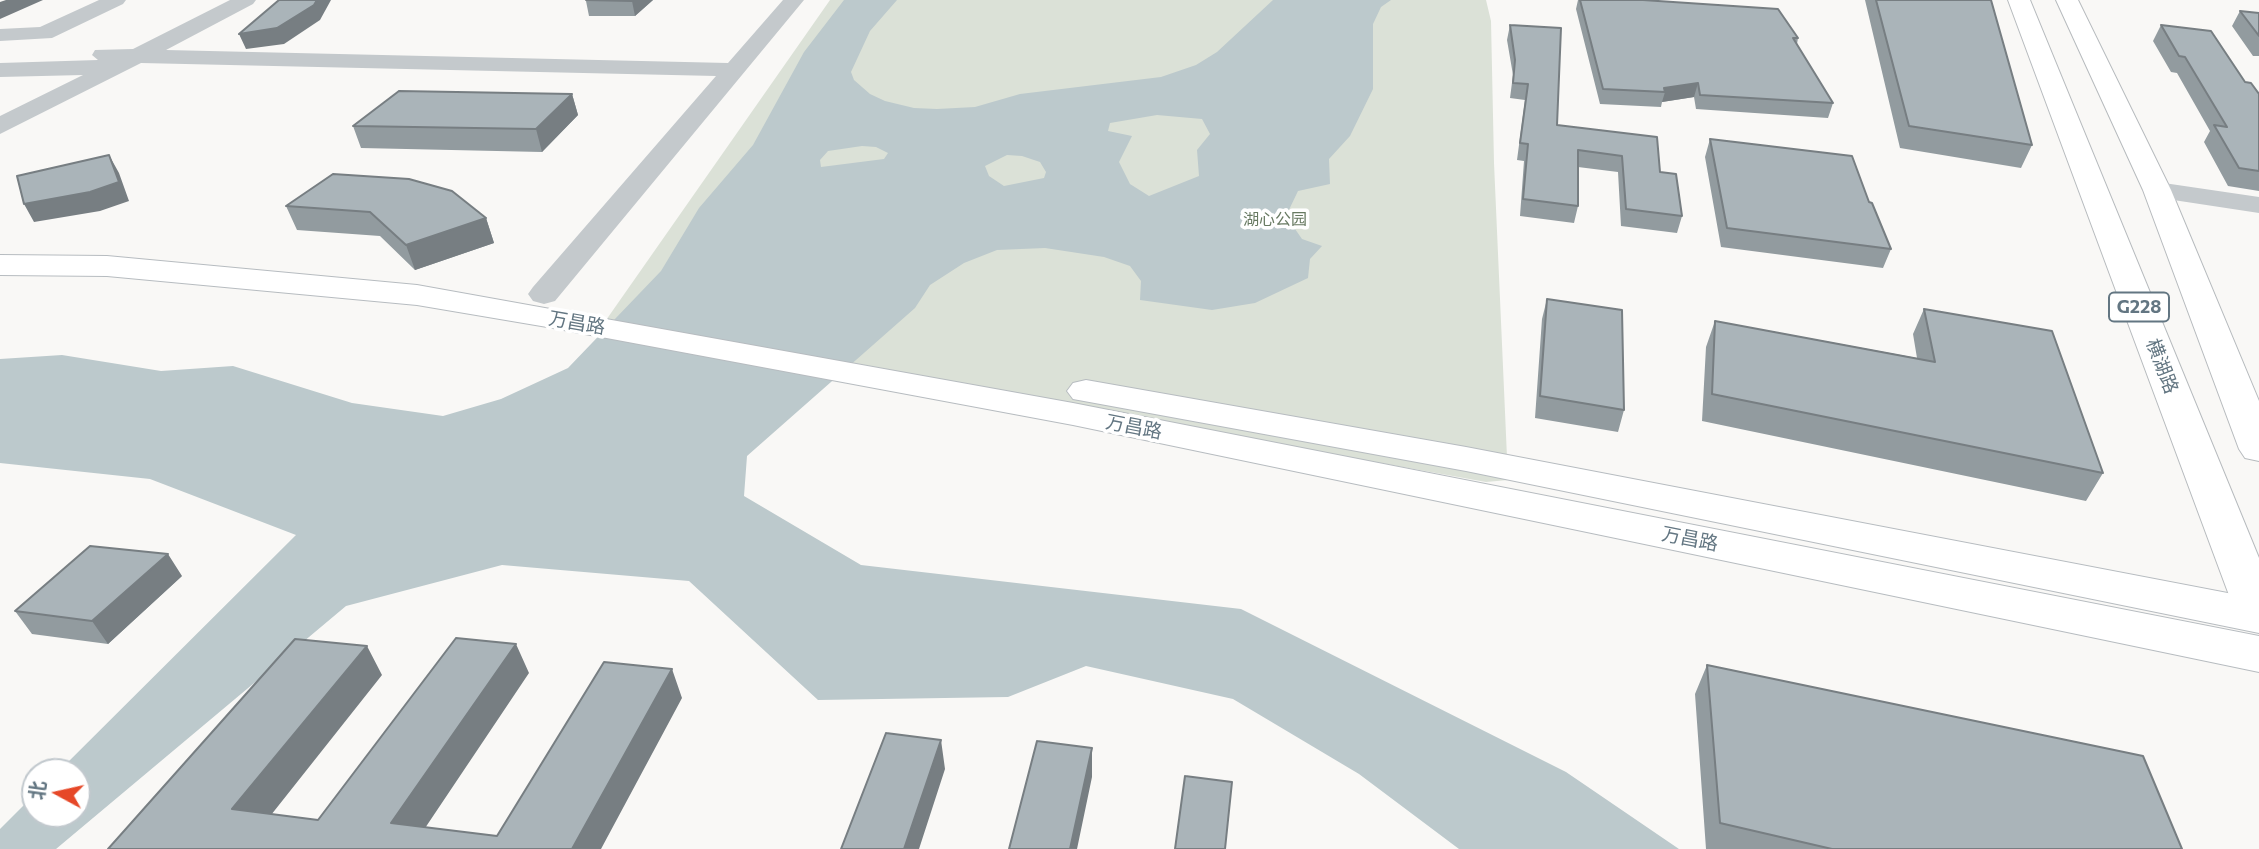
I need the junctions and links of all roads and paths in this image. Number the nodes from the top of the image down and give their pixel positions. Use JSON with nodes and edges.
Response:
{"nodes":[{"id":1,"x":116,"y":0,"type":"edge"},
{"id":2,"x":215,"y":0,"type":"edge"},
{"id":3,"x":246,"y":0,"type":"edge"},
{"id":4,"x":794,"y":0,"type":"edge"},
{"id":5,"x":2020,"y":0,"type":"edge"},
{"id":6,"x":2067,"y":0,"type":"edge"},
{"id":7,"x":0,"y":35,"type":"edge"},
{"id":8,"x":136,"y":56,"type":"junction"},
{"id":9,"x":109,"y":61,"type":"junction"},
{"id":10,"x":79,"y":67,"type":"junction"},
{"id":11,"x":0,"y":70,"type":"edge"},
{"id":12,"x":734,"y":70,"type":"junction"},
{"id":13,"x":0,"y":106,"type":"edge"},
{"id":14,"x":0,"y":126,"type":"edge"},
{"id":15,"x":2157,"y":190,"type":"junction"},
{"id":16,"x":2259,"y":205,"type":"edge"},
{"id":17,"x":0,"y":248,"type":"edge"},
{"id":18,"x":0,"y":265,"type":"edge"},
{"id":19,"x":559,"y":304,"type":"junction"},
{"id":20,"x":858,"y":363,"type":"junction"},
{"id":21,"x":2259,"y":449,"type":"edge"},
{"id":22,"x":2259,"y":615,"type":"edge"},
{"id":23,"x":2259,"y":654,"type":"edge"}],
"edges":[{"from":1,"to":7,"type":"street"},
{"from":2,"to":9,"type":"street"},
{"from":3,"to":8,"type":"street"},
{"from":4,"to":12,"type":"street"},
{"from":5,"to":22,"type":"main road","name":"横湖路","number":"G228"},
{"from":6,"to":15,"type":"main road","number":"G228"},
{"from":8,"to":9,"type":"street"},
{"from":8,"to":12,"type":"street"},
{"from":9,"to":10,"type":"street"},
{"from":9,"to":14,"type":"street"},
{"from":10,"to":11,"type":"street"},
{"from":10,"to":13,"type":"street"},
{"from":12,"to":19,"type":"street"},
{"from":15,"to":16,"type":"street"},
{"from":15,"to":21,"type":"main road","number":"G228"},
{"from":17,"to":19,"type":"main road","name":"万昌路"},
{"from":18,"to":19,"type":"main road","name":"万昌路"},
{"from":19,"to":20,"type":"main road","name":"万昌路"},
{"from":20,"to":22,"type":"main road","name":"万昌路"},
{"from":20,"to":23,"type":"main road","name":"万昌路"}]}
